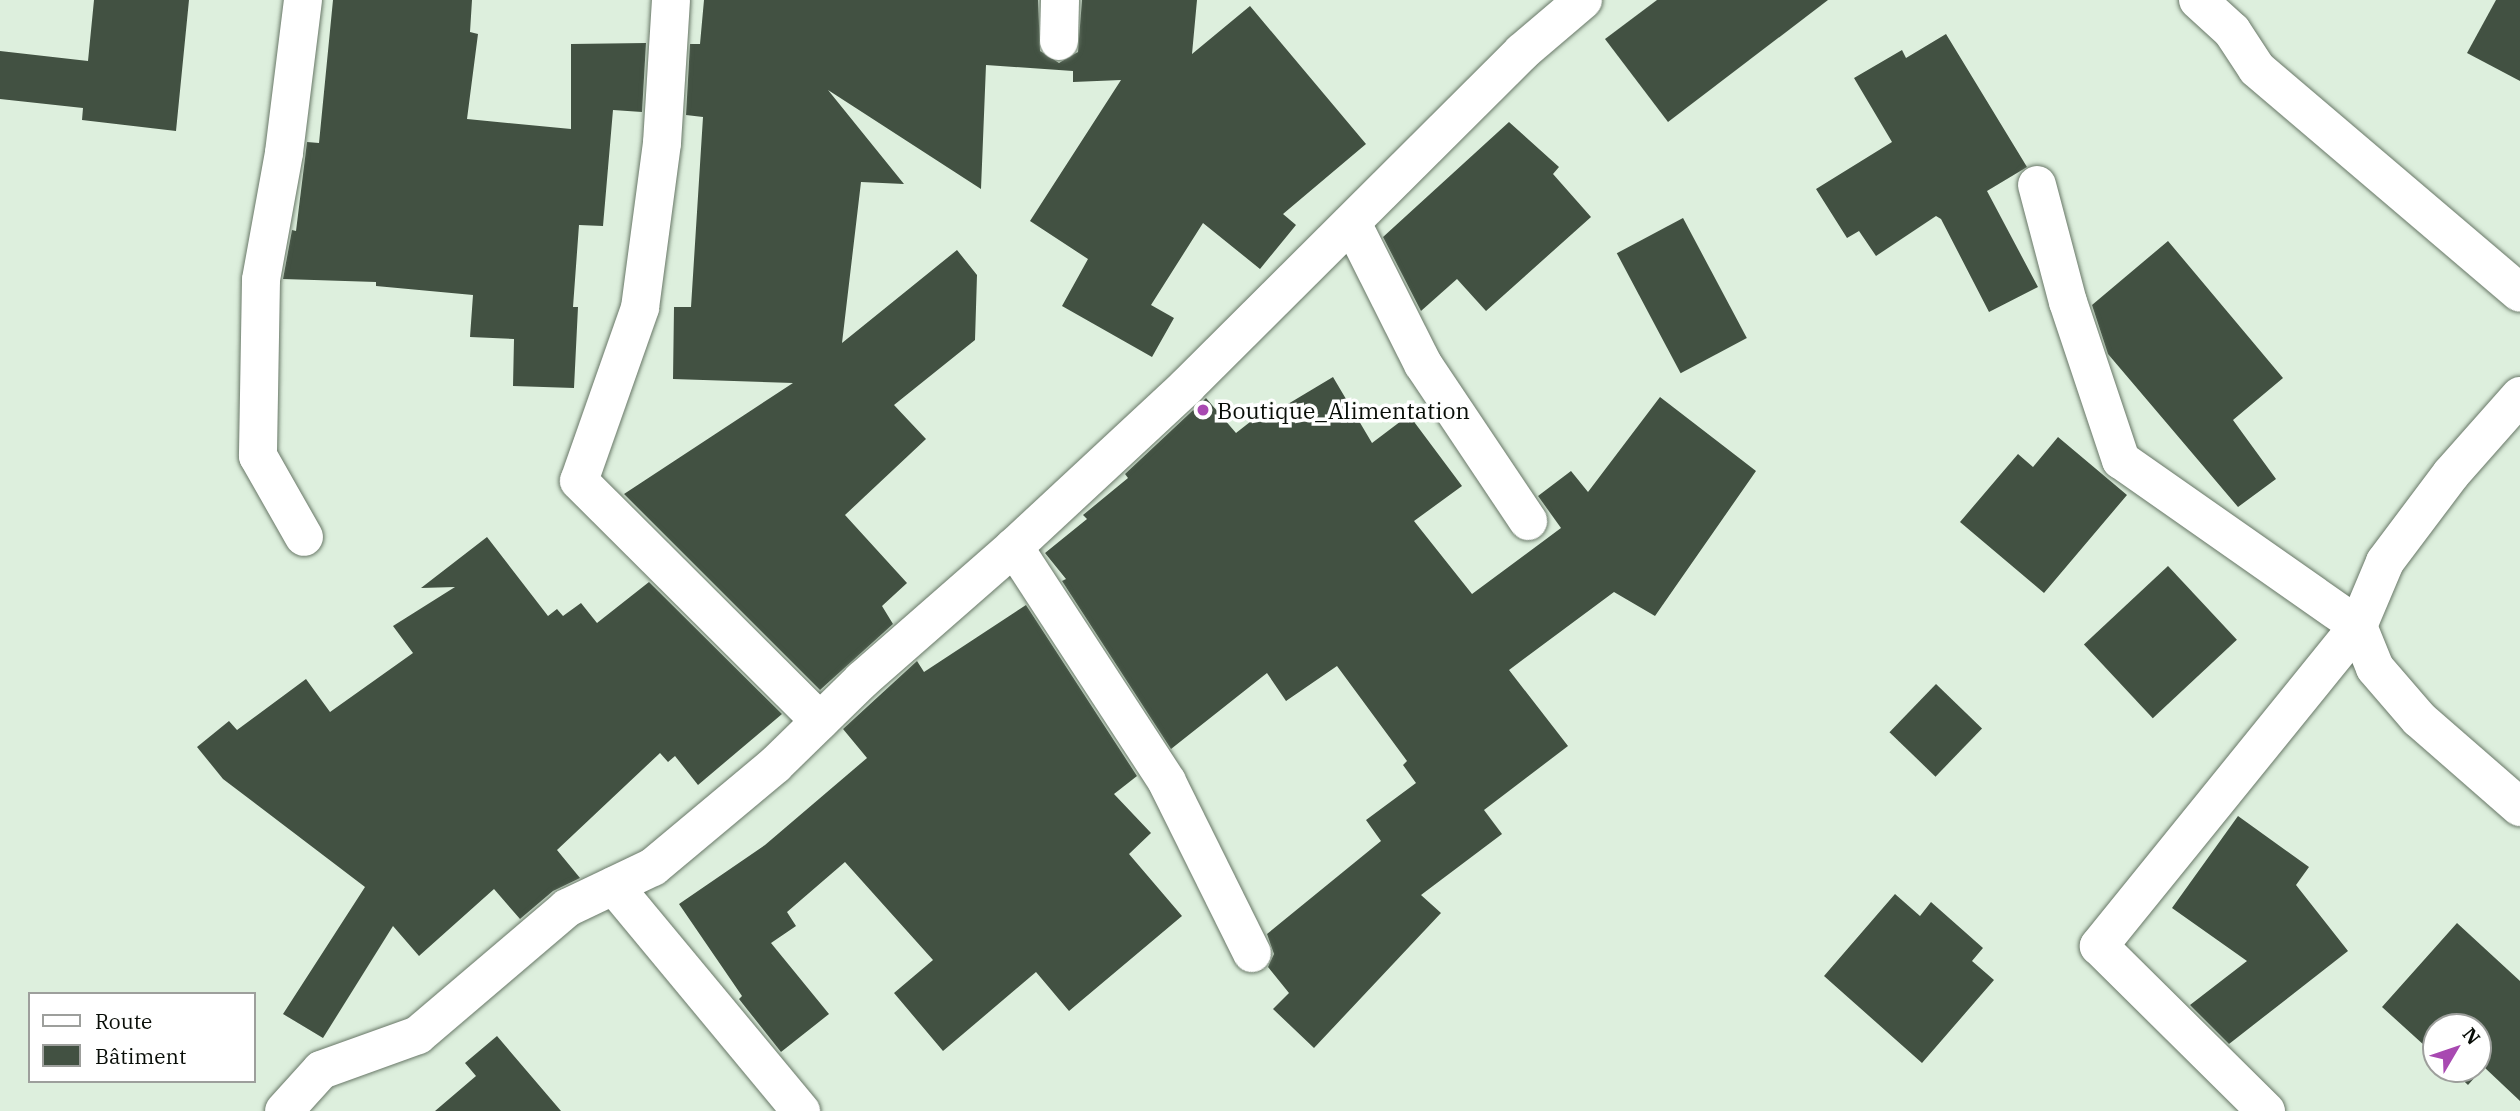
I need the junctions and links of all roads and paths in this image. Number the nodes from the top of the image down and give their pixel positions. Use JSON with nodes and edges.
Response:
{"nodes":[{"id":1,"x":303,"y":0,"type":"edge"},
{"id":2,"x":671,"y":0,"type":"edge"},
{"id":3,"x":1060,"y":0,"type":"edge"},
{"id":4,"x":1583,"y":0,"type":"edge"},
{"id":5,"x":2198,"y":0,"type":"edge"},
{"id":6,"x":1059,"y":41,"type":"dead end"},
{"id":7,"x":2037,"y":185,"type":"dead end"},
{"id":8,"x":1352,"y":223,"type":"junction"},
{"id":9,"x":2520,"y":293,"type":"edge"},
{"id":10,"x":2520,"y":396,"type":"edge"},
{"id":11,"x":1528,"y":521,"type":"dead end"},
{"id":12,"x":304,"y":537,"type":"dead end"},
{"id":13,"x":1014,"y":547,"type":"junction"},
{"id":14,"x":2358,"y":626,"type":"junction"},
{"id":15,"x":820,"y":721,"type":"junction"},
{"id":16,"x":2520,"y":807,"type":"edge"},
{"id":17,"x":614,"y":886,"type":"junction"},
{"id":18,"x":1252,"y":953,"type":"dead end"},
{"id":19,"x":284,"y":1111,"type":"edge"},
{"id":20,"x":801,"y":1111,"type":"edge"},
{"id":21,"x":2266,"y":1111,"type":"edge"}],
"edges":[{"from":1,"to":12,"type":"street"},
{"from":2,"to":15,"type":"street"},
{"from":3,"to":6,"type":"street"},
{"from":4,"to":8,"type":"street"},
{"from":5,"to":9,"type":"street"},
{"from":7,"to":14,"type":"street"},
{"from":8,"to":11,"type":"street"},
{"from":8,"to":13,"type":"street"},
{"from":10,"to":14,"type":"street"},
{"from":13,"to":15,"type":"street"},
{"from":13,"to":18,"type":"street"},
{"from":14,"to":16,"type":"street"},
{"from":14,"to":21,"type":"street"},
{"from":15,"to":17,"type":"street"},
{"from":17,"to":19,"type":"street"},
{"from":17,"to":20,"type":"street"}]}
